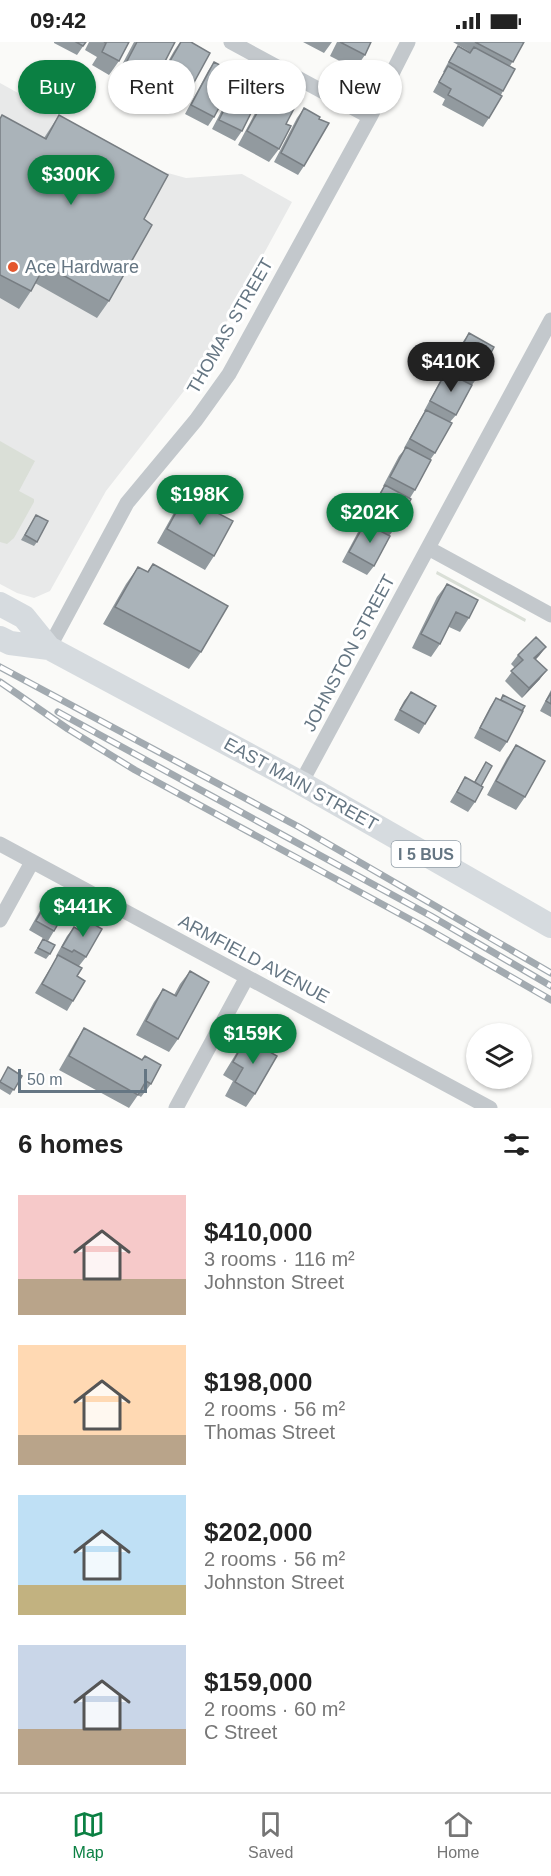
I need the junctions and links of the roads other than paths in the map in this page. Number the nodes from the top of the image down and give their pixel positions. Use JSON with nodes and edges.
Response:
{"nodes":[{"id":1,"x":231,"y":42,"type":"edge"},
{"id":2,"x":408,"y":42,"type":"edge"},
{"id":3,"x":370,"y":117,"type":"junction"},
{"id":4,"x":551,"y":320,"type":"edge"},
{"id":5,"x":428,"y":548,"type":"junction"},
{"id":6,"x":0,"y":604,"type":"edge"},
{"id":7,"x":551,"y":615,"type":"edge"},
{"id":8,"x":0,"y":638,"type":"edge"},
{"id":9,"x":49,"y":648,"type":"junction"},
{"id":10,"x":301,"y":783,"type":"junction"},
{"id":11,"x":0,"y":844,"type":"edge"},
{"id":12,"x":32,"y":862,"type":"junction"},
{"id":13,"x":0,"y":920,"type":"edge"},
{"id":14,"x":551,"y":926,"type":"edge"},
{"id":15,"x":247,"y":977,"type":"junction"},
{"id":16,"x":461,"y":1101,"type":"edge"},
{"id":17,"x":176,"y":1108,"type":"edge"},
{"id":18,"x":490,"y":1108,"type":"edge"}],
"edges":[{"from":1,"to":3,"type":"street"},
{"from":2,"to":3,"type":"street","name":"THOMAS STREET"},
{"from":3,"to":9,"type":"street","name":"THOMAS STREET"},
{"from":4,"to":5,"type":"street","name":"JOHNSTON STREET"},
{"from":5,"to":7,"type":"street"},
{"from":5,"to":10,"type":"street","name":"JOHNSTON STREET"},
{"from":6,"to":9,"type":"main road","name":"EAST MAIN STREET","number":"I 5 BUS"},
{"from":8,"to":9,"type":"main road","name":"EAST MAIN STREET","number":"I 5 BUS"},
{"from":9,"to":10,"type":"main road","name":"EAST MAIN STREET","number":"I 5 BUS"},
{"from":10,"to":14,"type":"main road","name":"EAST MAIN STREET","number":"I 5 BUS"},
{"from":11,"to":12,"type":"street","name":"ARMFIELD AVENUE"},
{"from":12,"to":13,"type":"street"},
{"from":12,"to":15,"type":"street","name":"ARMFIELD AVENUE"},
{"from":15,"to":16,"type":"street","name":"ARMFIELD AVENUE"},
{"from":15,"to":17,"type":"street"},
{"from":16,"to":18,"type":"street","name":"ARMFIELD AVENUE"}]}
